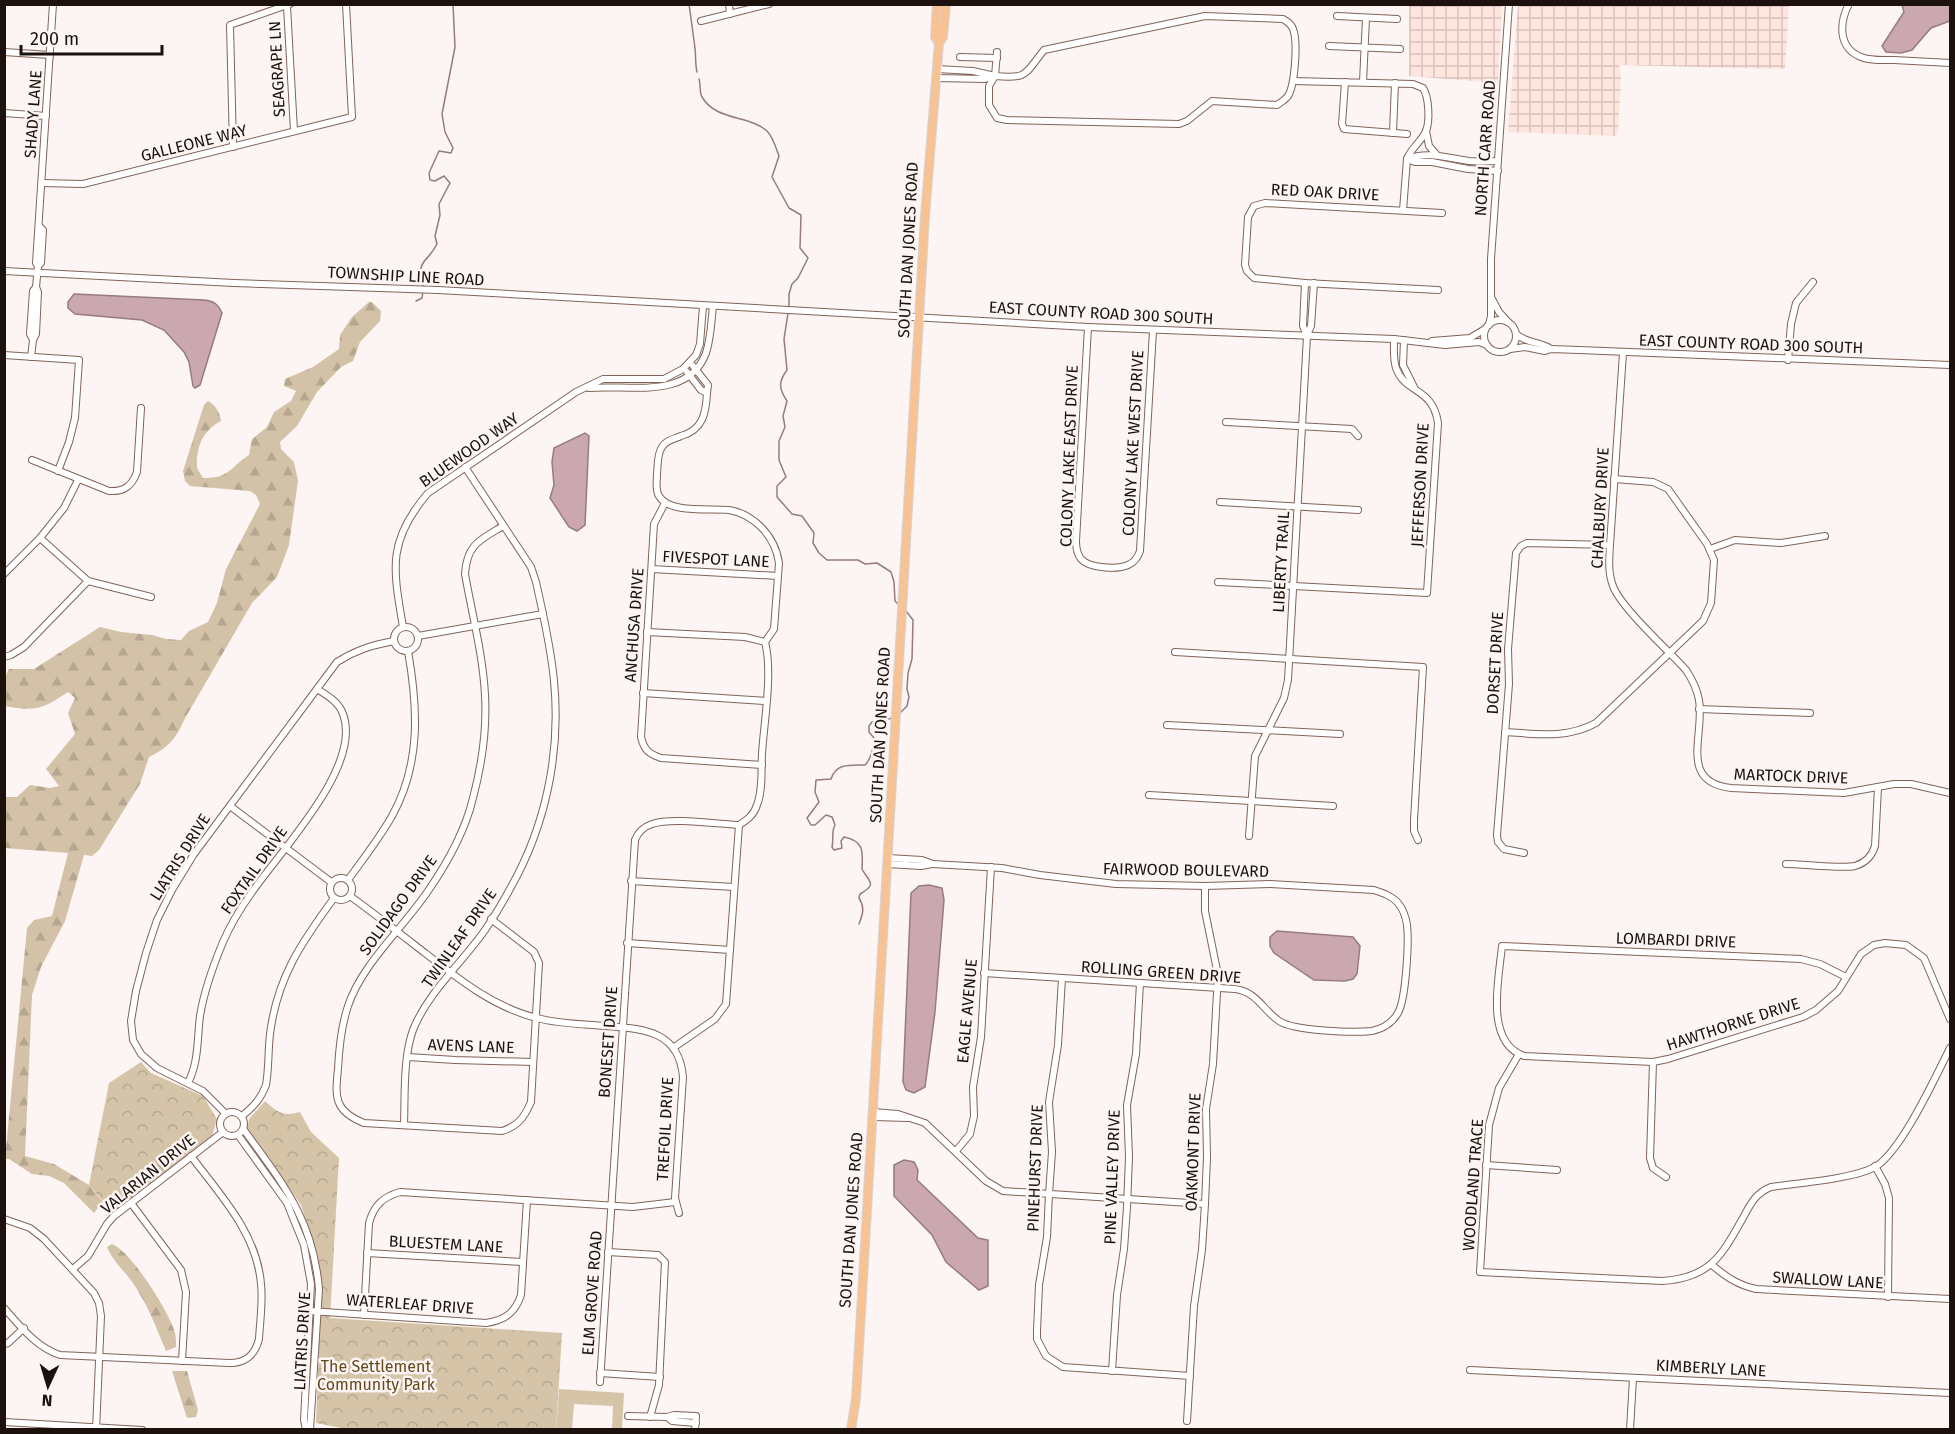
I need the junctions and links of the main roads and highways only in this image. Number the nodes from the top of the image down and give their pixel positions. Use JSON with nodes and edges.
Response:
{"nodes":[{"id":1,"x":937,"y":4,"type":"edge"},
{"id":2,"x":946,"y":4,"type":"edge"},
{"id":3,"x":939,"y":43,"type":"junction"},
{"id":4,"x":851,"y":1430,"type":"edge"}],
"edges":[{"from":1,"to":3,"type":"main road","name":"SOUTH DAN JONES ROAD"},
{"from":2,"to":3,"type":"main road","name":"SOUTH DAN JONES ROAD"},
{"from":3,"to":4,"type":"main road","name":"SOUTH DAN JONES ROAD"}]}
